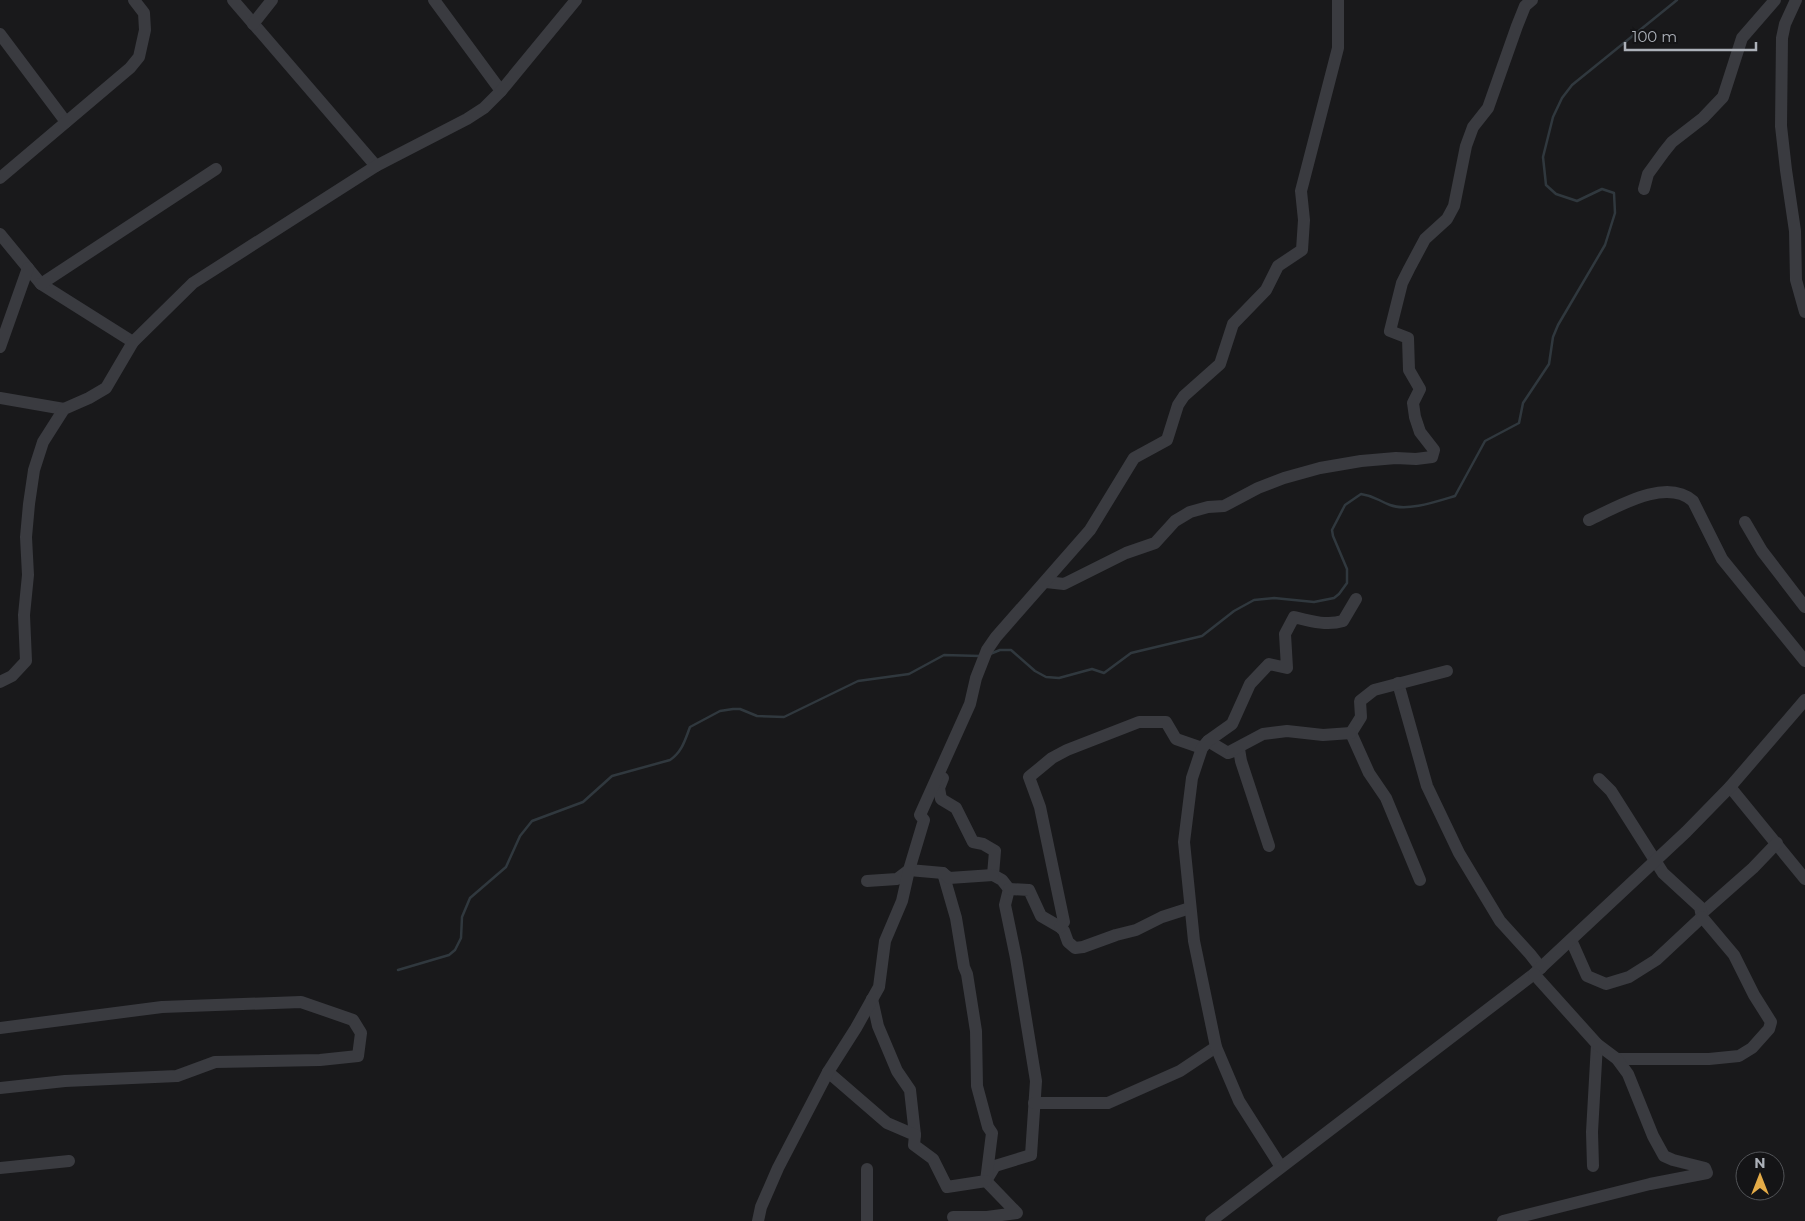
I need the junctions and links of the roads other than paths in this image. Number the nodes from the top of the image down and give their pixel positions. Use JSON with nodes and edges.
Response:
{"nodes":[{"id":1,"x":134,"y":0,"type":"edge"},
{"id":2,"x":233,"y":0,"type":"edge"},
{"id":3,"x":272,"y":0,"type":"edge"},
{"id":4,"x":576,"y":0,"type":"edge"},
{"id":5,"x":1338,"y":0,"type":"edge"},
{"id":6,"x":1532,"y":0,"type":"edge"},
{"id":7,"x":1775,"y":0,"type":"edge"},
{"id":8,"x":1796,"y":0,"type":"edge"},
{"id":9,"x":438,"y":2,"type":"edge"},
{"id":10,"x":253,"y":24,"type":"junction"},
{"id":11,"x":0,"y":34,"type":"edge"},
{"id":12,"x":501,"y":91,"type":"junction"},
{"id":13,"x":66,"y":122,"type":"junction"},
{"id":14,"x":376,"y":166,"type":"junction"},
{"id":15,"x":216,"y":169,"type":"dead end"},
{"id":16,"x":0,"y":178,"type":"edge"},
{"id":17,"x":1644,"y":189,"type":"dead end"},
{"id":18,"x":0,"y":234,"type":"edge"},
{"id":19,"x":28,"y":268,"type":"junction"},
{"id":20,"x":41,"y":284,"type":"junction"},
{"id":21,"x":1805,"y":312,"type":"edge"},
{"id":22,"x":133,"y":342,"type":"junction"},
{"id":23,"x":0,"y":347,"type":"edge"},
{"id":24,"x":0,"y":398,"type":"edge"},
{"id":25,"x":64,"y":409,"type":"junction"},
{"id":26,"x":1589,"y":520,"type":"dead end"},
{"id":27,"x":1745,"y":522,"type":"dead end"},
{"id":28,"x":1046,"y":582,"type":"junction"},
{"id":29,"x":1356,"y":599,"type":"dead end"},
{"id":30,"x":1805,"y":607,"type":"edge"},
{"id":31,"x":1805,"y":662,"type":"edge"},
{"id":32,"x":1447,"y":671,"type":"dead end"},
{"id":33,"x":0,"y":682,"type":"edge"},
{"id":34,"x":1398,"y":683,"type":"junction"},
{"id":35,"x":1805,"y":700,"type":"edge"},
{"id":36,"x":1351,"y":733,"type":"junction"},
{"id":37,"x":1205,"y":744,"type":"junction"},
{"id":38,"x":950,"y":749,"type":"junction"},
{"id":39,"x":1228,"y":753,"type":"junction"},
{"id":40,"x":1599,"y":779,"type":"dead end"},
{"id":41,"x":1730,"y":787,"type":"junction"},
{"id":42,"x":1776,"y":843,"type":"junction"},
{"id":43,"x":1269,"y":846,"type":"dead end"},
{"id":44,"x":1655,"y":860,"type":"junction"},
{"id":45,"x":908,"y":870,"type":"junction"},
{"id":46,"x":943,"y":873,"type":"junction"},
{"id":47,"x":993,"y":875,"type":"junction"},
{"id":48,"x":1805,"y":878,"type":"edge"},
{"id":49,"x":1420,"y":880,"type":"dead end"},
{"id":50,"x":867,"y":881,"type":"dead end"},
{"id":51,"x":1009,"y":890,"type":"junction"},
{"id":52,"x":1190,"y":908,"type":"junction"},
{"id":53,"x":1702,"y":915,"type":"junction"},
{"id":54,"x":1060,"y":927,"type":"junction"},
{"id":55,"x":1571,"y":940,"type":"junction"},
{"id":56,"x":1538,"y":971,"type":"junction"},
{"id":57,"x":872,"y":999,"type":"junction"},
{"id":58,"x":0,"y":1028,"type":"edge"},
{"id":59,"x":1597,"y":1044,"type":"junction"},
{"id":60,"x":1216,"y":1047,"type":"junction"},
{"id":61,"x":1617,"y":1059,"type":"junction"},
{"id":62,"x":828,"y":1072,"type":"junction"},
{"id":63,"x":0,"y":1088,"type":"edge"},
{"id":64,"x":1034,"y":1103,"type":"junction"},
{"id":65,"x":915,"y":1135,"type":"junction"},
{"id":66,"x":69,"y":1161,"type":"dead end"},
{"id":67,"x":1593,"y":1166,"type":"dead end"},
{"id":68,"x":1281,"y":1167,"type":"junction"},
{"id":69,"x":0,"y":1168,"type":"edge"},
{"id":70,"x":867,"y":1169,"type":"dead end"},
{"id":71,"x":986,"y":1181,"type":"junction"},
{"id":72,"x":953,"y":1217,"type":"dead end"},
{"id":73,"x":1020,"y":1217,"type":"edge"},
{"id":74,"x":758,"y":1221,"type":"edge"},
{"id":75,"x":867,"y":1221,"type":"edge"},
{"id":76,"x":1210,"y":1221,"type":"edge"},
{"id":77,"x":1503,"y":1221,"type":"edge"}],
"edges":[{"from":1,"to":13,"type":"street"},
{"from":2,"to":10,"type":"street"},
{"from":3,"to":10,"type":"street"},
{"from":4,"to":12,"type":"street"},
{"from":5,"to":28,"type":"street"},
{"from":6,"to":28,"type":"street"},
{"from":7,"to":17,"type":"street"},
{"from":8,"to":21,"type":"street"},
{"from":9,"to":12,"type":"street"},
{"from":10,"to":14,"type":"street"},
{"from":11,"to":13,"type":"street"},
{"from":12,"to":14,"type":"street"},
{"from":13,"to":16,"type":"street"},
{"from":14,"to":22,"type":"street"},
{"from":15,"to":20,"type":"street"},
{"from":18,"to":19,"type":"street"},
{"from":19,"to":20,"type":"street"},
{"from":19,"to":23,"type":"street"},
{"from":20,"to":22,"type":"street"},
{"from":22,"to":25,"type":"street"},
{"from":24,"to":25,"type":"street"},
{"from":25,"to":33,"type":"street"},
{"from":26,"to":31,"type":"street"},
{"from":27,"to":30,"type":"street"},
{"from":28,"to":38,"type":"street"},
{"from":29,"to":37,"type":"street"},
{"from":32,"to":34,"type":"street"},
{"from":34,"to":36,"type":"street"},
{"from":34,"to":56,"type":"street"},
{"from":35,"to":41,"type":"street"},
{"from":36,"to":39,"type":"street"},
{"from":36,"to":49,"type":"street"},
{"from":37,"to":39,"type":"street"},
{"from":37,"to":52,"type":"street"},
{"from":37,"to":54,"type":"street"},
{"from":38,"to":45,"type":"street"},
{"from":38,"to":47,"type":"street"},
{"from":39,"to":43,"type":"street"},
{"from":40,"to":44,"type":"street"},
{"from":41,"to":42,"type":"street"},
{"from":41,"to":44,"type":"street"},
{"from":42,"to":48,"type":"street"},
{"from":42,"to":53,"type":"street"},
{"from":44,"to":53,"type":"street"},
{"from":44,"to":55,"type":"street"},
{"from":45,"to":46,"type":"street"},
{"from":45,"to":50,"type":"street"},
{"from":45,"to":57,"type":"street"},
{"from":46,"to":47,"type":"street"},
{"from":46,"to":71,"type":"street"},
{"from":47,"to":51,"type":"street"},
{"from":51,"to":54,"type":"street"},
{"from":51,"to":64,"type":"street"},
{"from":52,"to":54,"type":"street"},
{"from":52,"to":60,"type":"street"},
{"from":53,"to":55,"type":"street"},
{"from":53,"to":61,"type":"street"},
{"from":55,"to":56,"type":"street"},
{"from":56,"to":59,"type":"street"},
{"from":56,"to":68,"type":"street"},
{"from":57,"to":62,"type":"street"},
{"from":57,"to":65,"type":"street"},
{"from":58,"to":63,"type":"street"},
{"from":59,"to":61,"type":"street"},
{"from":59,"to":67,"type":"street"},
{"from":60,"to":64,"type":"street"},
{"from":60,"to":68,"type":"street"},
{"from":61,"to":77,"type":"street"},
{"from":62,"to":65,"type":"street"},
{"from":62,"to":74,"type":"street"},
{"from":64,"to":71,"type":"street"},
{"from":65,"to":71,"type":"street"},
{"from":66,"to":69,"type":"street"},
{"from":68,"to":76,"type":"street"},
{"from":70,"to":75,"type":"street"},
{"from":71,"to":73,"type":"street"},
{"from":72,"to":73,"type":"street"}]}
